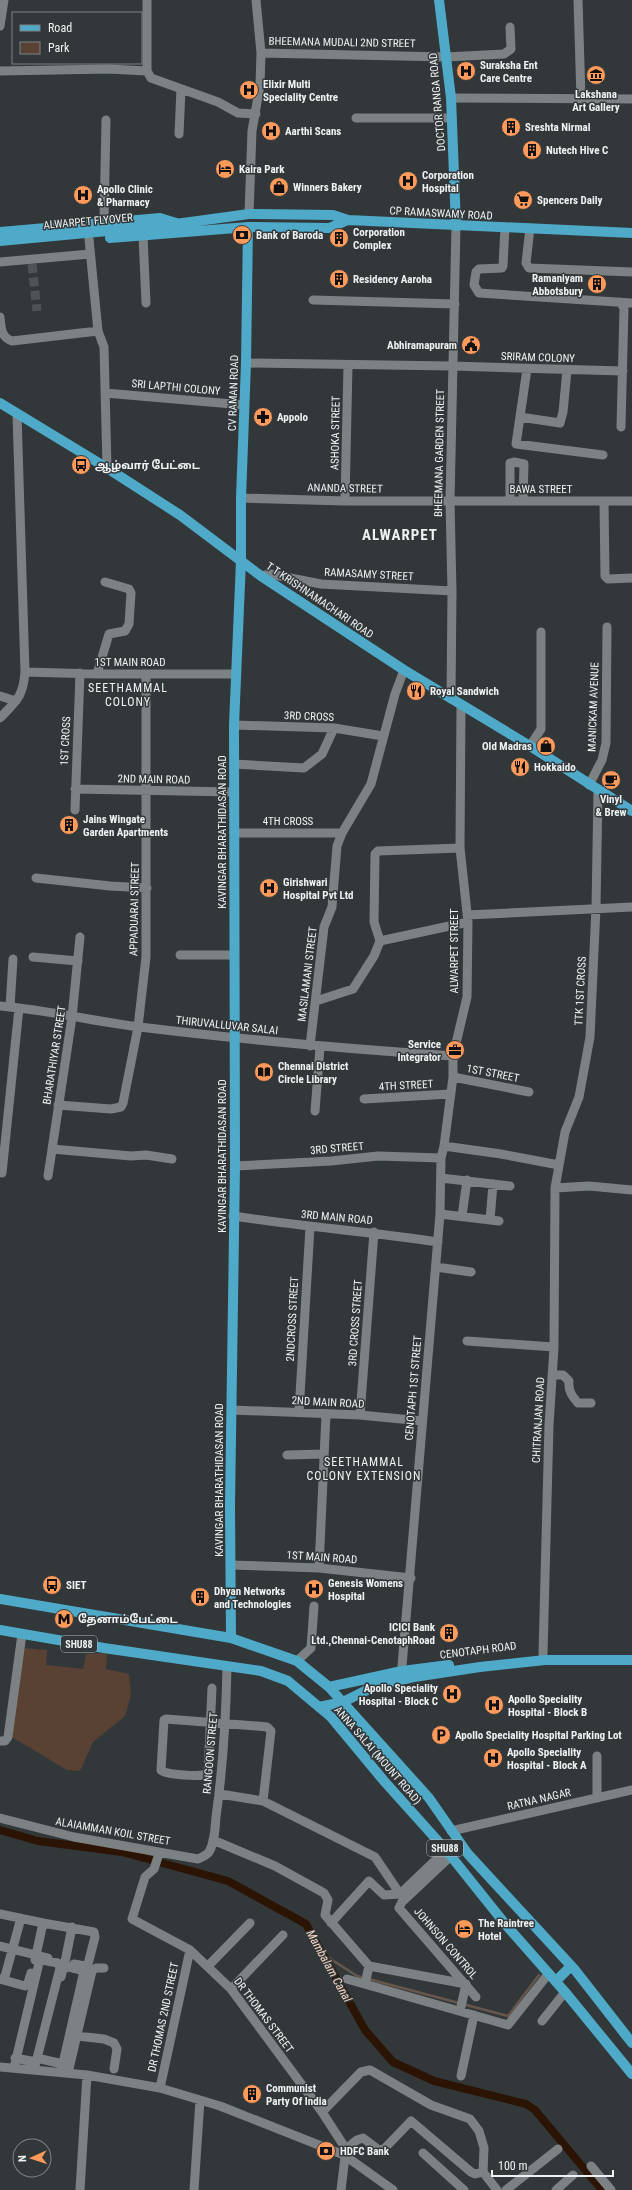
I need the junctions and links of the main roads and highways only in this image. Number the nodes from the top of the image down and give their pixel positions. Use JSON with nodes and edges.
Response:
{"nodes":[{"id":1,"x":439,"y":0,"type":"edge"},
{"id":2,"x":348,"y":220,"type":"junction"},
{"id":3,"x":178,"y":224,"type":"junction"},
{"id":4,"x":456,"y":226,"type":"junction"},
{"id":5,"x":248,"y":227,"type":"junction"},
{"id":6,"x":0,"y":232,"type":"edge"},
{"id":7,"x":632,"y":232,"type":"edge"},
{"id":8,"x":0,"y":241,"type":"edge"},
{"id":9,"x":0,"y":246,"type":"edge"},
{"id":10,"x":0,"y":403,"type":"edge"},
{"id":11,"x":241,"y":561,"type":"junction"},
{"id":12,"x":235,"y":674,"type":"joint"},
{"id":13,"x":632,"y":811,"type":"edge"},
{"id":14,"x":0,"y":1599,"type":"edge"},
{"id":15,"x":0,"y":1630,"type":"edge"},
{"id":16,"x":231,"y":1638,"type":"junction"},
{"id":17,"x":632,"y":1654,"type":"edge"},
{"id":18,"x":632,"y":1660,"type":"edge"},
{"id":19,"x":402,"y":1675,"type":"junction"},
{"id":20,"x":329,"y":1687,"type":"junction"},
{"id":21,"x":343,"y":1702,"type":"junction"},
{"id":22,"x":319,"y":1707,"type":"junction"},
{"id":23,"x":571,"y":1966,"type":"junction"},
{"id":24,"x":552,"y":1977,"type":"junction"},
{"id":25,"x":632,"y":2043,"type":"edge"},
{"id":26,"x":632,"y":2074,"type":"edge"}],
"edges":[{"from":1,"to":4,"type":"main road","name":"DOCTOR RANGA ROAD"},
{"from":2,"to":3,"type":"main road","name":"CP RAMASWAMY ROAD"},
{"from":2,"to":4,"type":"main road","name":"CP RAMASWAMY ROAD"},
{"from":2,"to":5,"type":"main road"},
{"from":3,"to":6,"type":"main road"},
{"from":3,"to":8,"type":"main road","name":"ALWARPET FLYOVER"},
{"from":4,"to":7,"type":"main road","name":"CP RAMASWAMY ROAD"},
{"from":5,"to":9,"type":"main road"},
{"from":5,"to":11,"type":"main road","name":"CV RAMAN ROAD"},
{"from":10,"to":11,"type":"main road","name":"T T KRISHNAMACHARI ROAD"},
{"from":11,"to":12,"type":"main road","name":"CV RAMAN ROAD"},
{"from":11,"to":13,"type":"main road","name":"T T KRISHNAMACHARI ROAD"},
{"from":12,"to":16,"type":"main road","name":"KAVINGAR BHARATHIDASAN ROAD"},
{"from":14,"to":16,"type":"main road","name":"ANNA SALAI (MOUNT ROAD)","number":"SHU88"},
{"from":15,"to":22,"type":"main road","name":"ANNA SALAI (MOUNT ROAD)","number":"SHU88"},
{"from":16,"to":20,"type":"main road","name":"ANNA SALAI (MOUNT ROAD)","number":"SHU88"},
{"from":17,"to":19,"type":"main road","name":"CENOTAPH ROAD"},
{"from":18,"to":19,"type":"main road","name":"CENOTAPH ROAD"},
{"from":19,"to":20,"type":"main road","name":"CENOTAPH ROAD"},
{"from":19,"to":21,"type":"main road","name":"CENOTAPH ROAD"},
{"from":20,"to":21,"type":"main road","name":"ANNA SALAI (MOUNT ROAD)","number":"SHU88"},
{"from":21,"to":22,"type":"main road","name":"CENOTAPH ROAD"},
{"from":21,"to":23,"type":"main road","name":"ANNA SALAI (MOUNT ROAD)","number":"SHU88"},
{"from":22,"to":24,"type":"main road","name":"ANNA SALAI (MOUNT ROAD)","number":"SHU88"},
{"from":23,"to":24,"type":"main road"},
{"from":23,"to":25,"type":"main road","name":"ANNA SALAI (MOUNT ROAD)","number":"SHU88"},
{"from":24,"to":26,"type":"main road","name":"ANNA SALAI (MOUNT ROAD)","number":"SHU88"}]}
